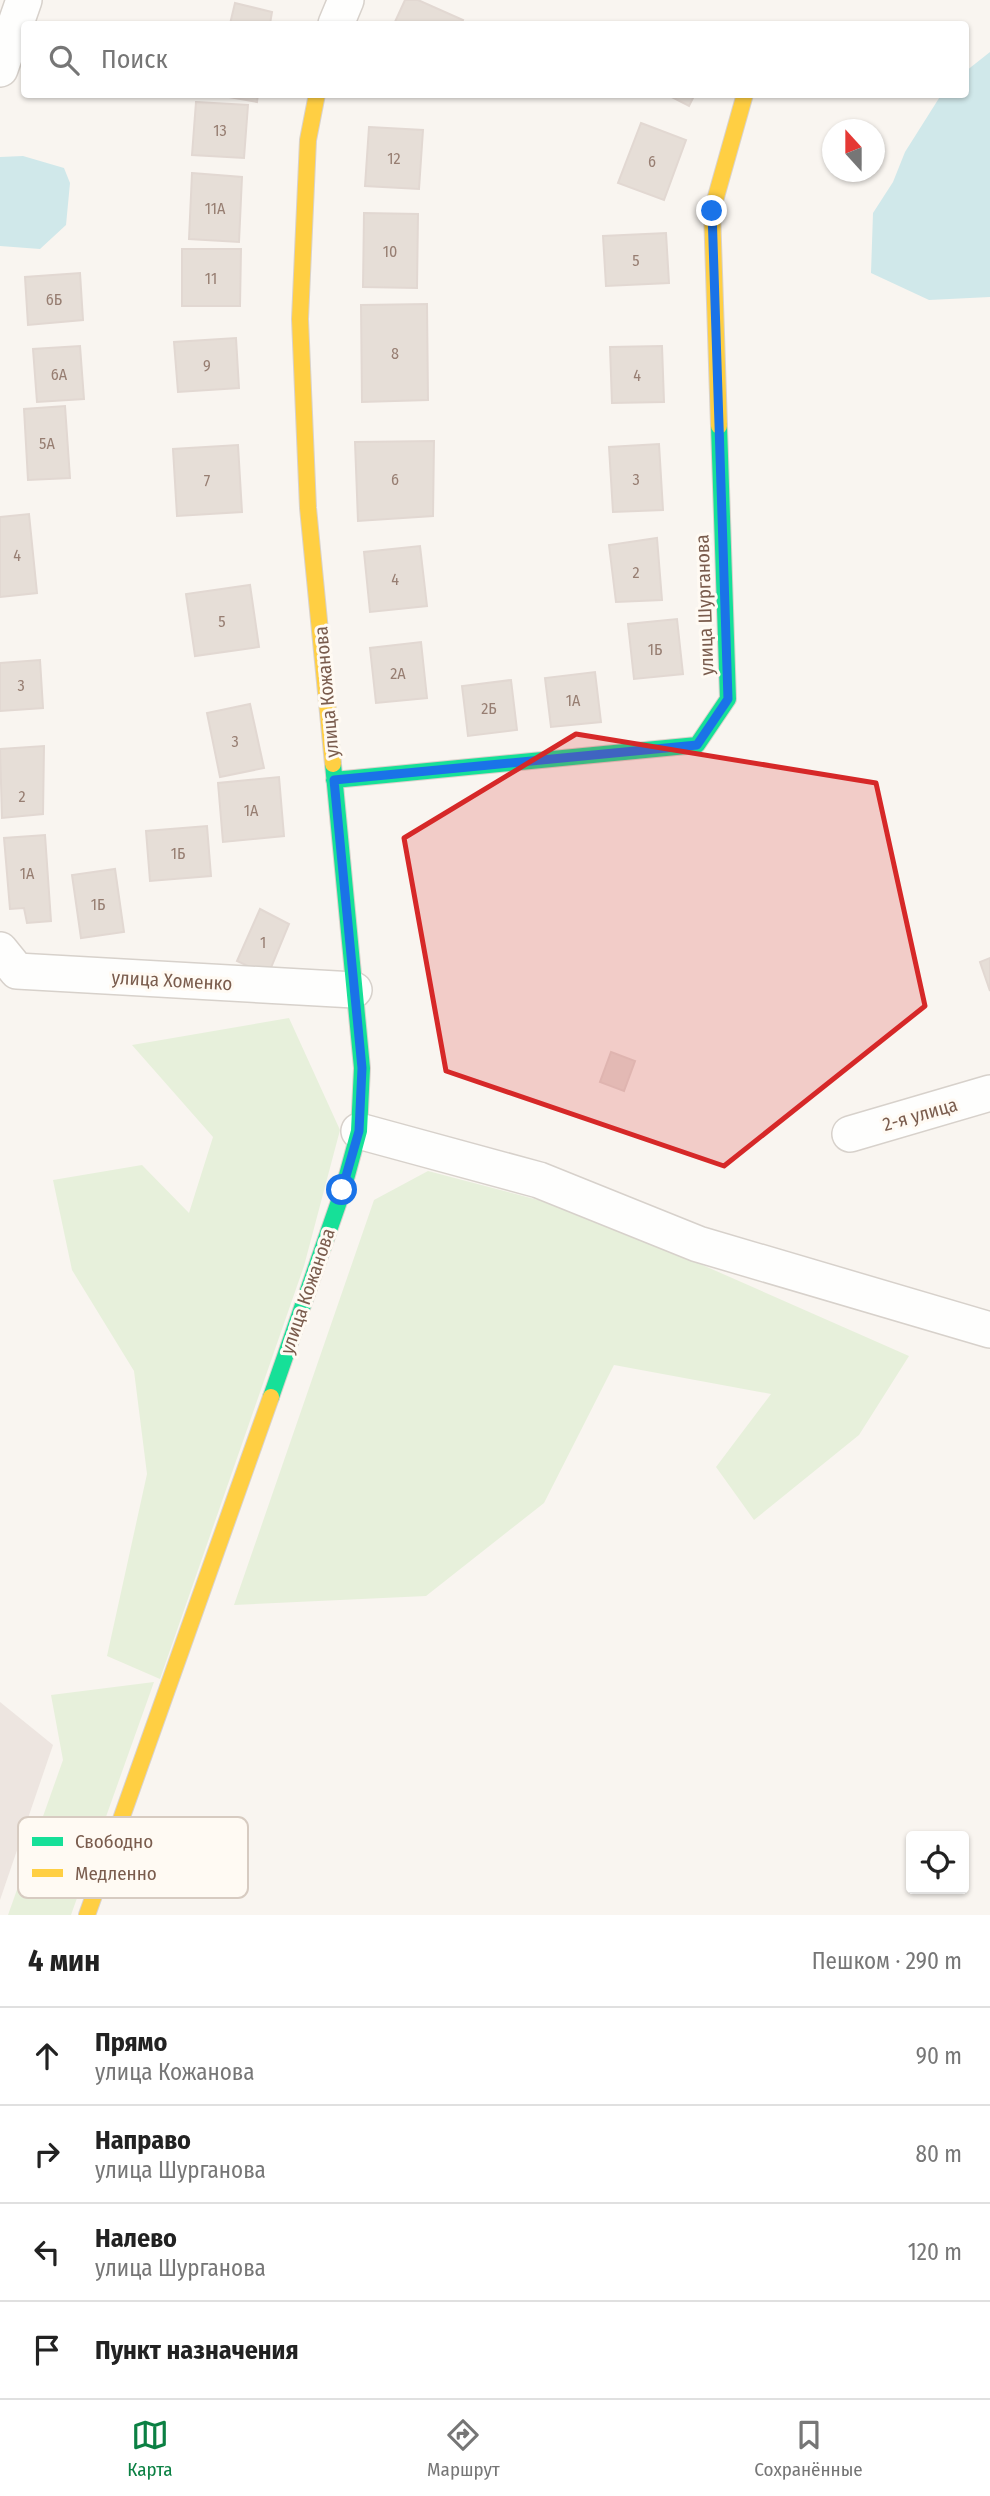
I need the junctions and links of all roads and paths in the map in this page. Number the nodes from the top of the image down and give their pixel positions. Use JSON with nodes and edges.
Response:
{"nodes":[{"id":1,"x":24,"y":0,"type":"edge"},
{"id":2,"x":346,"y":0,"type":"edge"},
{"id":3,"x":336,"y":21,"type":"edge"},
{"id":4,"x":0,"y":69,"type":"edge"},
{"id":5,"x":316,"y":98,"type":"edge"},
{"id":6,"x":744,"y":98,"type":"edge"},
{"id":7,"x":334,"y":780,"type":"junction"},
{"id":8,"x":0,"y":950,"type":"edge"},
{"id":9,"x":354,"y":990,"type":"junction"},
{"id":10,"x":990,"y":1093,"type":"edge"},
{"id":11,"x":359,"y":1131,"type":"junction"},
{"id":12,"x":850,"y":1134,"type":"dead end"},
{"id":13,"x":990,"y":1330,"type":"edge"},
{"id":14,"x":121,"y":1817,"type":"edge"},
{"id":15,"x":93,"y":1898,"type":"edge"},
{"id":16,"x":87,"y":1915,"type":"edge"}],
"edges":[{"from":1,"to":4,"type":"street"},
{"from":2,"to":3,"type":"street"},
{"from":5,"to":7,"type":"street","name":"улица Кожанова"},
{"from":6,"to":7,"type":"street","name":"улица Шурганова"},
{"from":7,"to":9,"type":"street","name":"улица Кожанова"},
{"from":8,"to":9,"type":"street","name":"улица Хоменко"},
{"from":9,"to":11,"type":"street","name":"улица Кожанова"},
{"from":10,"to":12,"type":"street","name":"2-я улица"},
{"from":11,"to":13,"type":"street"},
{"from":11,"to":14,"type":"street","name":"улица Кожанова"},
{"from":15,"to":16,"type":"street","name":"улица Кожанова"}]}
